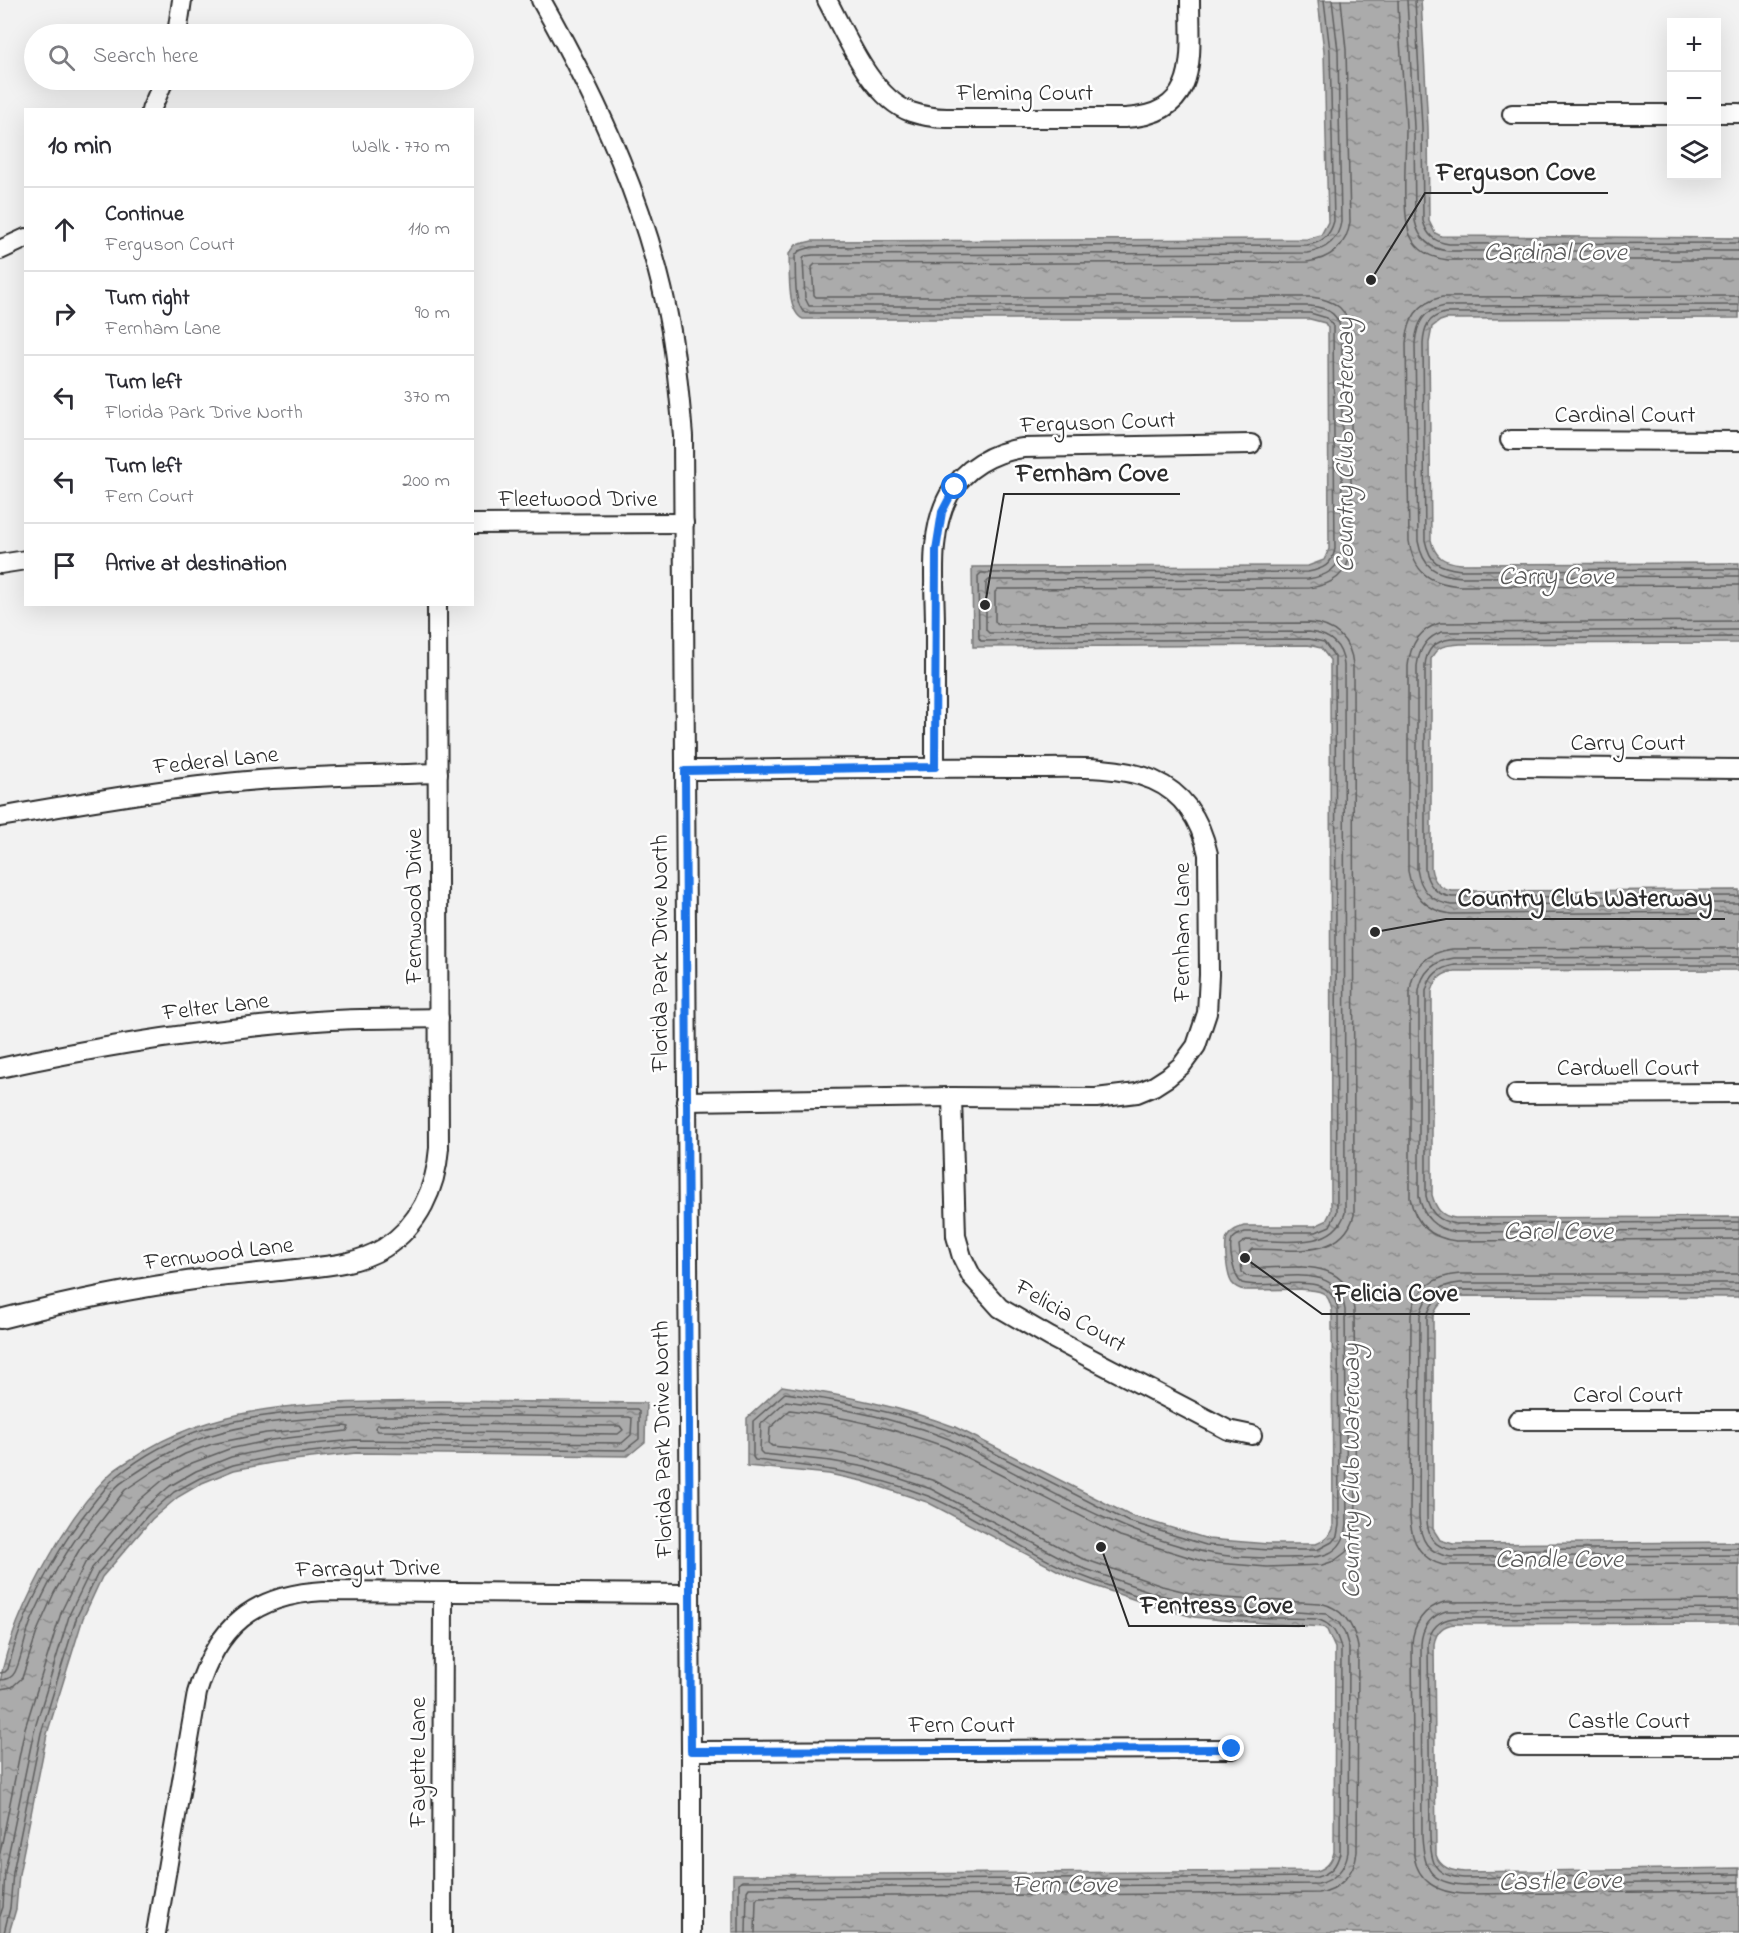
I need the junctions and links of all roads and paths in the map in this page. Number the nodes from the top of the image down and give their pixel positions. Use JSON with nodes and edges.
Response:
{"nodes":[{"id":1,"x":182,"y":0,"type":"edge"},
{"id":2,"x":541,"y":0,"type":"edge"},
{"id":3,"x":826,"y":0,"type":"edge"},
{"id":4,"x":1190,"y":0,"type":"edge"},
{"id":5,"x":178,"y":24,"type":"edge"},
{"id":6,"x":160,"y":90,"type":"edge"},
{"id":7,"x":152,"y":108,"type":"edge"},
{"id":8,"x":1721,"y":113,"type":"edge"},
{"id":9,"x":1739,"y":113,"type":"edge"},
{"id":10,"x":1512,"y":114,"type":"dead end"},
{"id":11,"x":1667,"y":114,"type":"edge"},
{"id":12,"x":24,"y":239,"type":"edge"},
{"id":13,"x":0,"y":250,"type":"edge"},
{"id":14,"x":1510,"y":440,"type":"dead end"},
{"id":15,"x":1739,"y":441,"type":"edge"},
{"id":16,"x":1251,"y":444,"type":"dead end"},
{"id":17,"x":684,"y":523,"type":"junction"},
{"id":18,"x":474,"y":524,"type":"edge"},
{"id":19,"x":24,"y":560,"type":"edge"},
{"id":20,"x":0,"y":564,"type":"edge"},
{"id":21,"x":437,"y":606,"type":"edge"},
{"id":22,"x":935,"y":767,"type":"junction"},
{"id":23,"x":1517,"y":767,"type":"dead end"},
{"id":24,"x":1739,"y":769,"type":"edge"},
{"id":25,"x":685,"y":771,"type":"junction"},
{"id":26,"x":438,"y":773,"type":"junction"},
{"id":27,"x":0,"y":817,"type":"edge"},
{"id":28,"x":439,"y":1018,"type":"junction"},
{"id":29,"x":0,"y":1068,"type":"edge"},
{"id":30,"x":1739,"y":1093,"type":"edge"},
{"id":31,"x":1516,"y":1094,"type":"dead end"},
{"id":32,"x":952,"y":1097,"type":"junction"},
{"id":33,"x":686,"y":1101,"type":"junction"},
{"id":34,"x":424,"y":1204,"type":"joint"},
{"id":35,"x":0,"y":1319,"type":"edge"},
{"id":36,"x":1518,"y":1420,"type":"dead end"},
{"id":37,"x":1739,"y":1420,"type":"edge"},
{"id":38,"x":1252,"y":1435,"type":"dead end"},
{"id":39,"x":443,"y":1592,"type":"junction"},
{"id":40,"x":690,"y":1594,"type":"junction"},
{"id":41,"x":1519,"y":1746,"type":"dead end"},
{"id":42,"x":1739,"y":1746,"type":"edge"},
{"id":43,"x":1232,"y":1749,"type":"dead end"},
{"id":44,"x":691,"y":1751,"type":"junction"},
{"id":45,"x":156,"y":1933,"type":"edge"},
{"id":46,"x":442,"y":1933,"type":"edge"},
{"id":47,"x":690,"y":1933,"type":"edge"}],
"edges":[{"from":1,"to":5,"type":"street"},
{"from":2,"to":17,"type":"street","name":"Florida Park Drive North"},
{"from":3,"to":4,"type":"street","name":"Fleming Court"},
{"from":6,"to":7,"type":"street"},
{"from":8,"to":9,"type":"street"},
{"from":10,"to":11,"type":"street"},
{"from":12,"to":13,"type":"street"},
{"from":14,"to":15,"type":"street","name":"Cardinal Court"},
{"from":16,"to":22,"type":"street","name":"Ferguson Court"},
{"from":17,"to":18,"type":"street","name":"Fleetwood Drive"},
{"from":17,"to":25,"type":"street","name":"Florida Park Drive North"},
{"from":19,"to":20,"type":"street"},
{"from":21,"to":26,"type":"street","name":"Fernwood Drive"},
{"from":22,"to":25,"type":"street","name":"Fernham Lane"},
{"from":22,"to":32,"type":"street","name":"Fernham Lane"},
{"from":23,"to":24,"type":"street","name":"Carry Court"},
{"from":25,"to":33,"type":"street","name":"Florida Park Drive North"},
{"from":26,"to":27,"type":"street","name":"Federal Lane"},
{"from":26,"to":28,"type":"street","name":"Fernwood Drive"},
{"from":28,"to":29,"type":"street","name":"Felter Lane"},
{"from":28,"to":34,"type":"street","name":"Fernwood Drive"},
{"from":30,"to":31,"type":"street","name":"Cardwell Court"},
{"from":32,"to":33,"type":"street","name":"Fernham Lane"},
{"from":32,"to":38,"type":"street","name":"Felicia Court"},
{"from":33,"to":40,"type":"street","name":"Florida Park Drive North"},
{"from":34,"to":35,"type":"street","name":"Fernwood Lane"},
{"from":36,"to":37,"type":"street","name":"Carol Court"},
{"from":39,"to":40,"type":"street","name":"Farragut Drive"},
{"from":39,"to":45,"type":"street","name":"Farragut Drive"},
{"from":39,"to":46,"type":"street","name":"Fayette Lane"},
{"from":40,"to":44,"type":"street","name":"Florida Park Drive North"},
{"from":41,"to":42,"type":"street","name":"Castle Court"},
{"from":43,"to":44,"type":"street","name":"Fern Court"},
{"from":44,"to":47,"type":"street","name":"Florida Park Drive North"}]}
